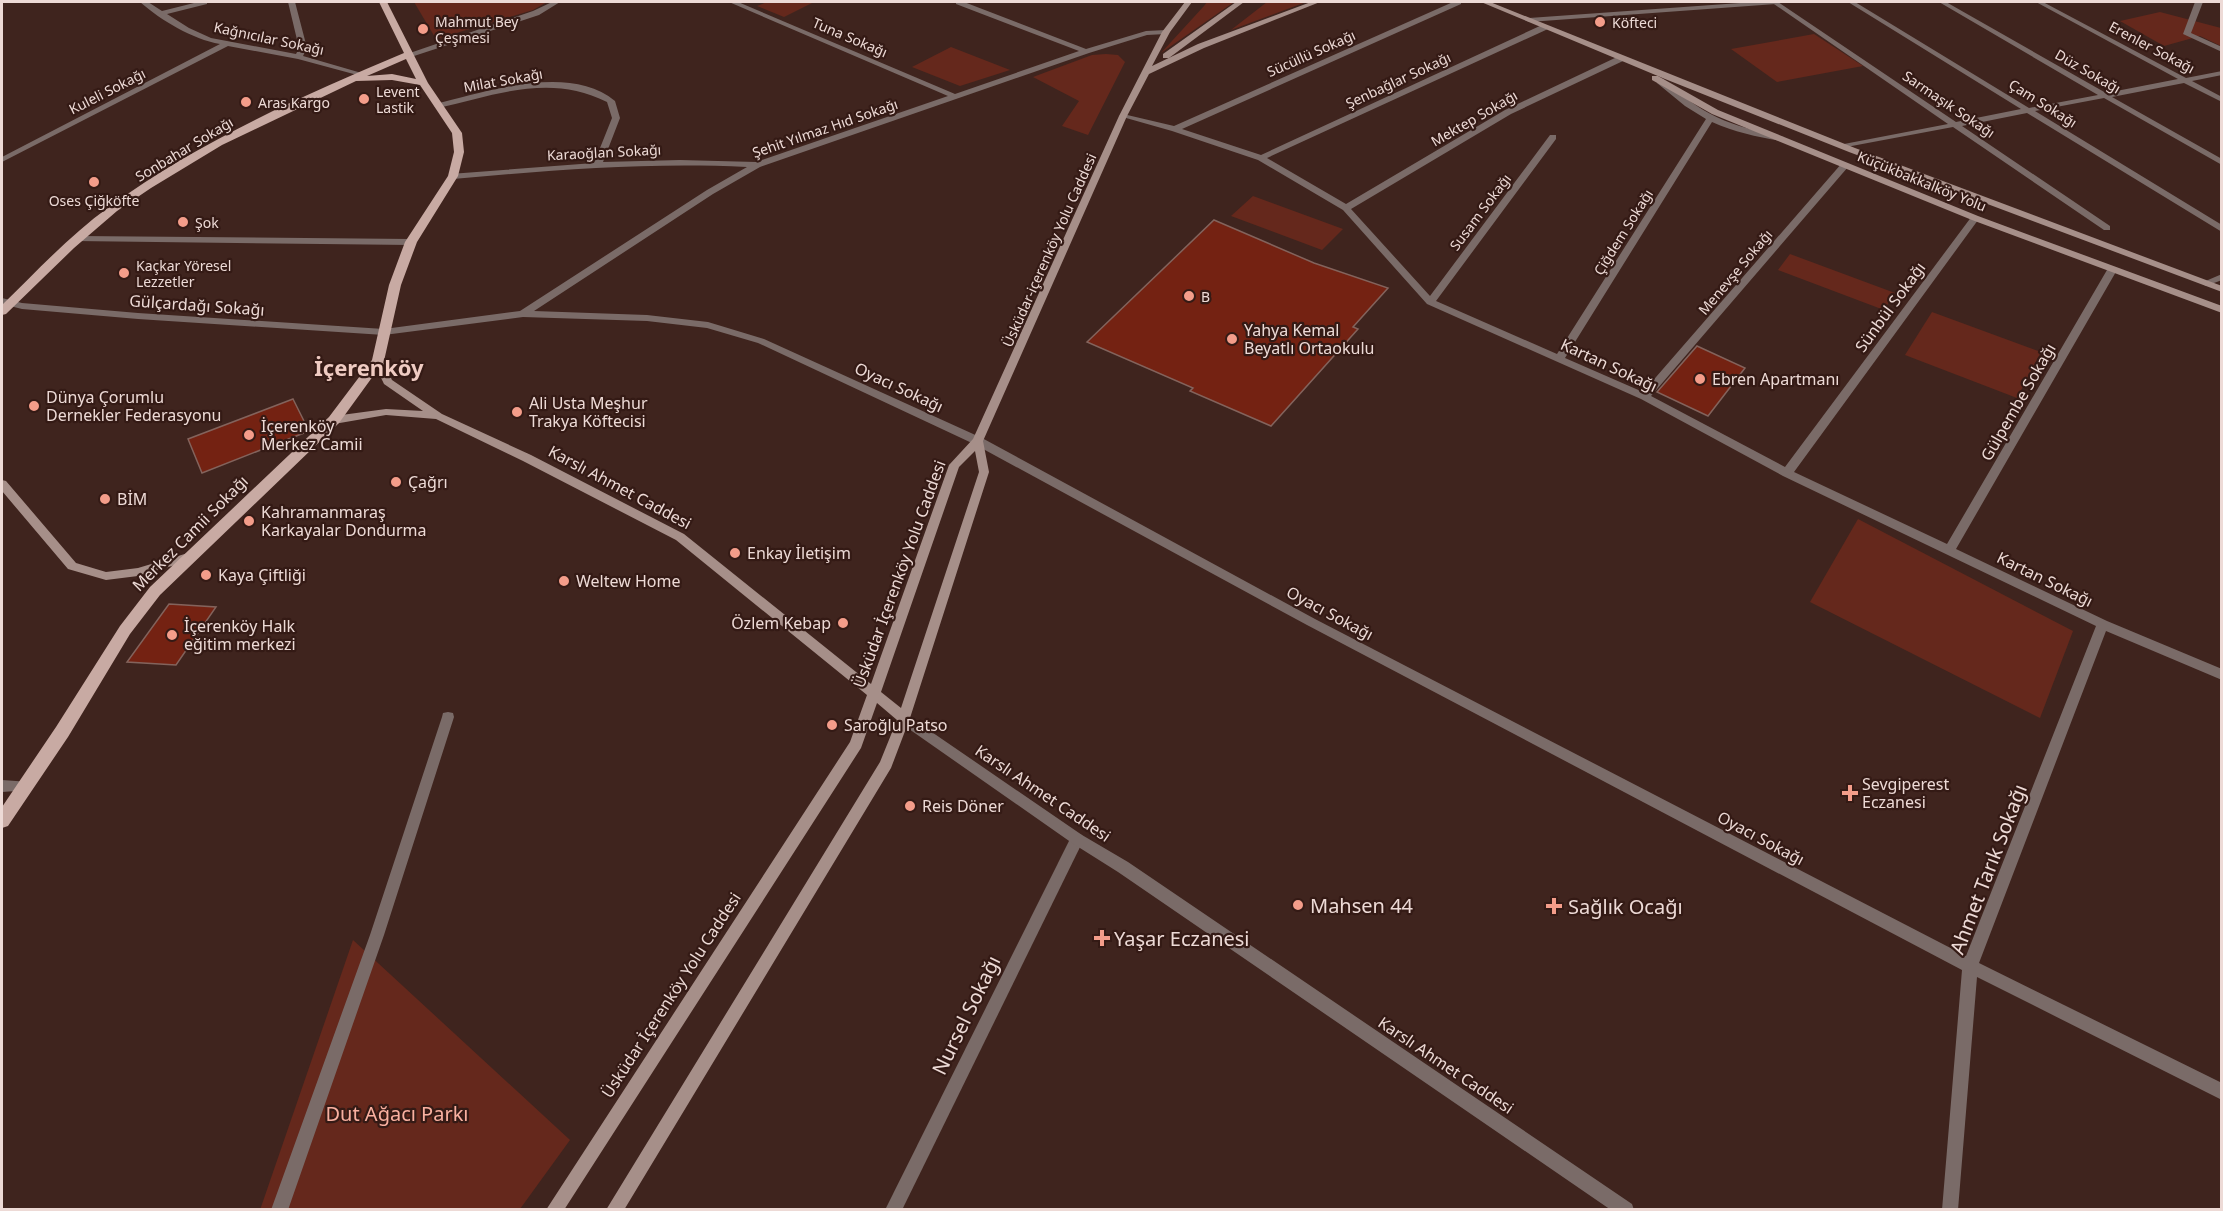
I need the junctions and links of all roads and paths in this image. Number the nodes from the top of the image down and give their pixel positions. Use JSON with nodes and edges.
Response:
{"nodes":[{"id":1,"x":144,"y":2,"type":"edge"},
{"id":2,"x":204,"y":2,"type":"edge"},
{"id":3,"x":292,"y":2,"type":"edge"},
{"id":4,"x":383,"y":2,"type":"edge"},
{"id":5,"x":556,"y":2,"type":"edge"},
{"id":6,"x":733,"y":2,"type":"edge"},
{"id":7,"x":959,"y":2,"type":"edge"},
{"id":8,"x":1188,"y":2,"type":"edge"},
{"id":9,"x":1240,"y":2,"type":"edge"},
{"id":10,"x":1316,"y":2,"type":"edge"},
{"id":11,"x":1458,"y":2,"type":"edge"},
{"id":12,"x":1485,"y":2,"type":"edge"},
{"id":13,"x":1775,"y":2,"type":"edge"},
{"id":14,"x":1851,"y":2,"type":"edge"},
{"id":15,"x":1942,"y":2,"type":"edge"},
{"id":16,"x":2038,"y":2,"type":"edge"},
{"id":17,"x":2199,"y":2,"type":"edge"},
{"id":18,"x":163,"y":13,"type":"junction"},
{"id":19,"x":1529,"y":20,"type":"junction"},
{"id":20,"x":1545,"y":27,"type":"junction"},
{"id":21,"x":1166,"y":32,"type":"junction"},
{"id":22,"x":225,"y":45,"type":"junction"},
{"id":23,"x":2222,"y":50,"type":"edge"},
{"id":24,"x":1086,"y":51,"type":"junction"},
{"id":25,"x":408,"y":55,"type":"junction"},
{"id":26,"x":299,"y":57,"type":"junction"},
{"id":27,"x":1620,"y":59,"type":"junction"},
{"id":28,"x":1146,"y":72,"type":"junction"},
{"id":29,"x":2222,"y":73,"type":"edge"},
{"id":30,"x":361,"y":74,"type":"junction"},
{"id":31,"x":2185,"y":80,"type":"junction"},
{"id":32,"x":1660,"y":81,"type":"junction"},
{"id":33,"x":342,"y":82,"type":"junction"},
{"id":34,"x":423,"y":83,"type":"junction"},
{"id":35,"x":956,"y":96,"type":"junction"},
{"id":36,"x":2104,"y":96,"type":"junction"},
{"id":37,"x":2222,"y":100,"type":"edge"},
{"id":38,"x":438,"y":106,"type":"junction"},
{"id":39,"x":2029,"y":111,"type":"junction"},
{"id":40,"x":1123,"y":116,"type":"junction"},
{"id":41,"x":1709,"y":120,"type":"junction"},
{"id":42,"x":1956,"y":125,"type":"junction"},
{"id":43,"x":1175,"y":129,"type":"junction"},
{"id":44,"x":1552,"y":137,"type":"dead end"},
{"id":45,"x":1781,"y":139,"type":"junction"},
{"id":46,"x":1844,"y":146,"type":"junction"},
{"id":47,"x":1261,"y":158,"type":"junction"},
{"id":48,"x":2,"y":160,"type":"edge"},
{"id":49,"x":598,"y":163,"type":"junction"},
{"id":50,"x":2222,"y":163,"type":"edge"},
{"id":51,"x":757,"y":165,"type":"junction"},
{"id":52,"x":1845,"y":165,"type":"junction"},
{"id":53,"x":453,"y":176,"type":"junction"},
{"id":54,"x":1346,"y":208,"type":"junction"},
{"id":55,"x":1975,"y":218,"type":"junction"},
{"id":56,"x":2108,"y":228,"type":"dead end"},
{"id":57,"x":2222,"y":228,"type":"edge"},
{"id":58,"x":78,"y":239,"type":"junction"},
{"id":59,"x":411,"y":242,"type":"junction"},
{"id":60,"x":2112,"y":270,"type":"junction"},
{"id":61,"x":2222,"y":278,"type":"edge"},
{"id":62,"x":2206,"y":283,"type":"junction"},
{"id":63,"x":2222,"y":289,"type":"edge"},
{"id":64,"x":1430,"y":302,"type":"junction"},
{"id":65,"x":4,"y":305,"type":"edge"},
{"id":66,"x":2222,"y":310,"type":"edge"},
{"id":67,"x":523,"y":314,"type":"junction"},
{"id":68,"x":384,"y":332,"type":"junction"},
{"id":69,"x":1560,"y":358,"type":"junction"},
{"id":70,"x":378,"y":361,"type":"junction"},
{"id":71,"x":1645,"y":398,"type":"junction"},
{"id":72,"x":438,"y":416,"type":"junction"},
{"id":73,"x":334,"y":420,"type":"junction"},
{"id":74,"x":978,"y":441,"type":"junction"},
{"id":75,"x":1787,"y":472,"type":"junction"},
{"id":76,"x":2,"y":484,"type":"edge"},
{"id":77,"x":1950,"y":549,"type":"junction"},
{"id":78,"x":188,"y":557,"type":"junction"},
{"id":79,"x":2103,"y":624,"type":"junction"},
{"id":80,"x":2222,"y":675,"type":"edge"},
{"id":81,"x":874,"y":696,"type":"junction"},
{"id":82,"x":448,"y":717,"type":"dead end"},
{"id":83,"x":904,"y":718,"type":"junction"},
{"id":84,"x":2,"y":786,"type":"edge"},
{"id":85,"x":25,"y":786,"type":"junction"},
{"id":86,"x":2,"y":821,"type":"edge"},
{"id":87,"x":1077,"y":839,"type":"junction"},
{"id":88,"x":1970,"y":966,"type":"junction"},
{"id":89,"x":2222,"y":1092,"type":"edge"},
{"id":90,"x":279,"y":1209,"type":"edge"},
{"id":91,"x":554,"y":1209,"type":"edge"},
{"id":92,"x":614,"y":1209,"type":"edge"},
{"id":93,"x":893,"y":1209,"type":"edge"},
{"id":94,"x":1626,"y":1209,"type":"edge"},
{"id":95,"x":1950,"y":1209,"type":"edge"}],
"edges":[{"from":1,"to":18,"type":"street","name":"Kağnıcılar Sokağı"},
{"from":2,"to":18,"type":"street"},
{"from":3,"to":26,"type":"street"},
{"from":4,"to":25,"type":"main road","name":"Merkez Camii Sokağı"},
{"from":5,"to":25,"type":"street"},
{"from":6,"to":35,"type":"street","name":"Tuna Sokağı"},
{"from":7,"to":24,"type":"street"},
{"from":8,"to":21,"type":"main road","name":"Üsküdar-içerenköy Yolu Caddesi"},
{"from":9,"to":28,"type":"main road","name":"Üsküdar-içerenköy Yolu Caddesi"},
{"from":10,"to":28,"type":"main road"},
{"from":11,"to":43,"type":"street","name":"Sücüllü Sokağı"},
{"from":12,"to":19,"type":"main road","name":"Küçükbakkalköy Yolu"},
{"from":13,"to":19,"type":"street"},
{"from":13,"to":42,"type":"street","name":"Sarmaşık Sokağı"},
{"from":14,"to":39,"type":"street","name":"Çam Sokağı"},
{"from":15,"to":36,"type":"street","name":"Düz Sokağı"},
{"from":16,"to":31,"type":"street","name":"Erenler Sokağı"},
{"from":17,"to":23,"type":"street"},
{"from":18,"to":22,"type":"street","name":"Kağnıcılar Sokağı"},
{"from":19,"to":20,"type":"main road","name":"Küçükbakkalköy Yolu"},
{"from":20,"to":27,"type":"main road","name":"Küçükbakkalköy Yolu"},
{"from":20,"to":47,"type":"street","name":"Şenbağlar Sokağı"},
{"from":21,"to":24,"type":"street","name":"Şehit Yılmaz Hıd Sokağı"},
{"from":21,"to":28,"type":"main road","name":"Üsküdar-içerenköy Yolu Caddesi"},
{"from":22,"to":26,"type":"street","name":"Kağnıcılar Sokağı"},
{"from":22,"to":48,"type":"street","name":"Kuleli Sokağı"},
{"from":24,"to":35,"type":"street","name":"Şehit Yılmaz Hıd Sokağı"},
{"from":25,"to":30,"type":"main road","name":"Sonbahar Sokağı"},
{"from":25,"to":34,"type":"main road","name":"Merkez Camii Sokağı"},
{"from":26,"to":30,"type":"street","name":"Kağnıcılar Sokağı"},
{"from":27,"to":32,"type":"main road","name":"Küçükbakkalköy Yolu"},
{"from":27,"to":46,"type":"main road","name":"Küçükbakkalköy Yolu"},
{"from":27,"to":54,"type":"street","name":"Mektep Sokağı"},
{"from":28,"to":40,"type":"main road","name":"Üsküdar-içerenköy Yolu Caddesi"},
{"from":29,"to":31,"type":"street"},
{"from":30,"to":33,"type":"main road","name":"Sonbahar Sokağı"},
{"from":31,"to":36,"type":"street"},
{"from":31,"to":37,"type":"street","name":"Erenler Sokağı"},
{"from":32,"to":41,"type":"street"},
{"from":32,"to":45,"type":"main road","name":"Küçükbakkalköy Yolu"},
{"from":33,"to":34,"type":"main road"},
{"from":33,"to":58,"type":"main road","name":"Sonbahar Sokağı"},
{"from":34,"to":38,"type":"main road","name":"Merkez Camii Sokağı"},
{"from":35,"to":51,"type":"street","name":"Şehit Yılmaz Hıd Sokağı"},
{"from":36,"to":39,"type":"street"},
{"from":36,"to":50,"type":"street","name":"Düz Sokağı"},
{"from":38,"to":49,"type":"street","name":"Milat Sokağı"},
{"from":38,"to":53,"type":"main road","name":"Merkez Camii Sokağı"},
{"from":39,"to":42,"type":"street"},
{"from":39,"to":57,"type":"street","name":"Çam Sokağı"},
{"from":40,"to":43,"type":"street","name":"Kartan Sokağı"},
{"from":40,"to":74,"type":"main road","name":"Üsküdar-içerenköy Yolu Caddesi"},
{"from":41,"to":45,"type":"street"},
{"from":41,"to":69,"type":"street","name":"Çiğdem Sokağı"},
{"from":42,"to":46,"type":"street"},
{"from":42,"to":56,"type":"street","name":"Sarmaşık Sokağı"},
{"from":43,"to":47,"type":"street","name":"Kartan Sokağı"},
{"from":44,"to":64,"type":"street","name":"Susam Sokağı"},
{"from":45,"to":52,"type":"main road","name":"Küçükbakkalköy Yolu"},
{"from":46,"to":62,"type":"main road","name":"Küçükbakkalköy Yolu"},
{"from":47,"to":54,"type":"street","name":"Kartan Sokağı"},
{"from":49,"to":51,"type":"street","name":"Karaoğlan Sokağı"},
{"from":49,"to":53,"type":"street","name":"Karaoğlan Sokağı"},
{"from":51,"to":67,"type":"street","name":"Şehit Yılmaz Hıd Sokağı"},
{"from":52,"to":55,"type":"main road","name":"Küçükbakkalköy Yolu"},
{"from":52,"to":71,"type":"street","name":"Menevşe Sokağı"},
{"from":53,"to":59,"type":"main road","name":"Merkez Camii Sokağı"},
{"from":54,"to":64,"type":"street","name":"Kartan Sokağı"},
{"from":55,"to":60,"type":"main road","name":"Küçükbakkalköy Yolu"},
{"from":55,"to":75,"type":"street","name":"Sünbül Sokağı"},
{"from":58,"to":59,"type":"street"},
{"from":58,"to":65,"type":"main road","name":"Sonbahar Sokağı"},
{"from":59,"to":68,"type":"main road","name":"Merkez Camii Sokağı"},
{"from":60,"to":66,"type":"main road","name":"Küçükbakkalköy Yolu"},
{"from":60,"to":77,"type":"street","name":"Gülpembe Sokağı"},
{"from":61,"to":62,"type":"street"},
{"from":62,"to":63,"type":"main road","name":"Küçükbakkalköy Yolu"},
{"from":64,"to":69,"type":"street","name":"Kartan Sokağı"},
{"from":65,"to":68,"type":"street","name":"Gülçardağı Sokağı"},
{"from":67,"to":68,"type":"street","name":"Oyacı Sokağı"},
{"from":67,"to":74,"type":"street","name":"Oyacı Sokağı"},
{"from":68,"to":70,"type":"main road","name":"Merkez Camii Sokağı"},
{"from":69,"to":71,"type":"street","name":"Kartan Sokağı"},
{"from":70,"to":72,"type":"main road","name":"Karslı Ahmet Caddesi"},
{"from":70,"to":73,"type":"main road","name":"Merkez Camii Sokağı"},
{"from":71,"to":75,"type":"street","name":"Kartan Sokağı"},
{"from":72,"to":73,"type":"main road","name":"Karslı Ahmet Caddesi"},
{"from":72,"to":81,"type":"main road","name":"Karslı Ahmet Caddesi"},
{"from":73,"to":78,"type":"main road","name":"Merkez Camii Sokağı"},
{"from":74,"to":81,"type":"main road","name":"Üsküdar İçerenköy Yolu Caddesi"},
{"from":74,"to":83,"type":"main road"},
{"from":74,"to":88,"type":"street","name":"Oyacı Sokağı"},
{"from":75,"to":77,"type":"street","name":"Kartan Sokağı"},
{"from":76,"to":78,"type":"main road"},
{"from":77,"to":79,"type":"street","name":"Kartan Sokağı"},
{"from":78,"to":85,"type":"main road","name":"Merkez Camii Sokağı"},
{"from":79,"to":80,"type":"street","name":"Kartan Sokağı"},
{"from":79,"to":88,"type":"street","name":"Ahmet Tarık Sokağı"},
{"from":81,"to":83,"type":"main road","name":"Karslı Ahmet Caddesi"},
{"from":81,"to":91,"type":"main road","name":"Üsküdar İçerenköy Yolu Caddesi"},
{"from":82,"to":90,"type":"street"},
{"from":83,"to":87,"type":"street","name":"Karslı Ahmet Caddesi"},
{"from":83,"to":92,"type":"main road"},
{"from":84,"to":85,"type":"street"},
{"from":85,"to":86,"type":"main road","name":"Merkez Camii Sokağı"},
{"from":87,"to":93,"type":"street","name":"Nursel Sokağı"},
{"from":87,"to":94,"type":"street","name":"Karslı Ahmet Caddesi"},
{"from":88,"to":89,"type":"street","name":"Oyacı Sokağı"},
{"from":88,"to":95,"type":"street","name":"Ahmet Tarık Sokağı"}]}
